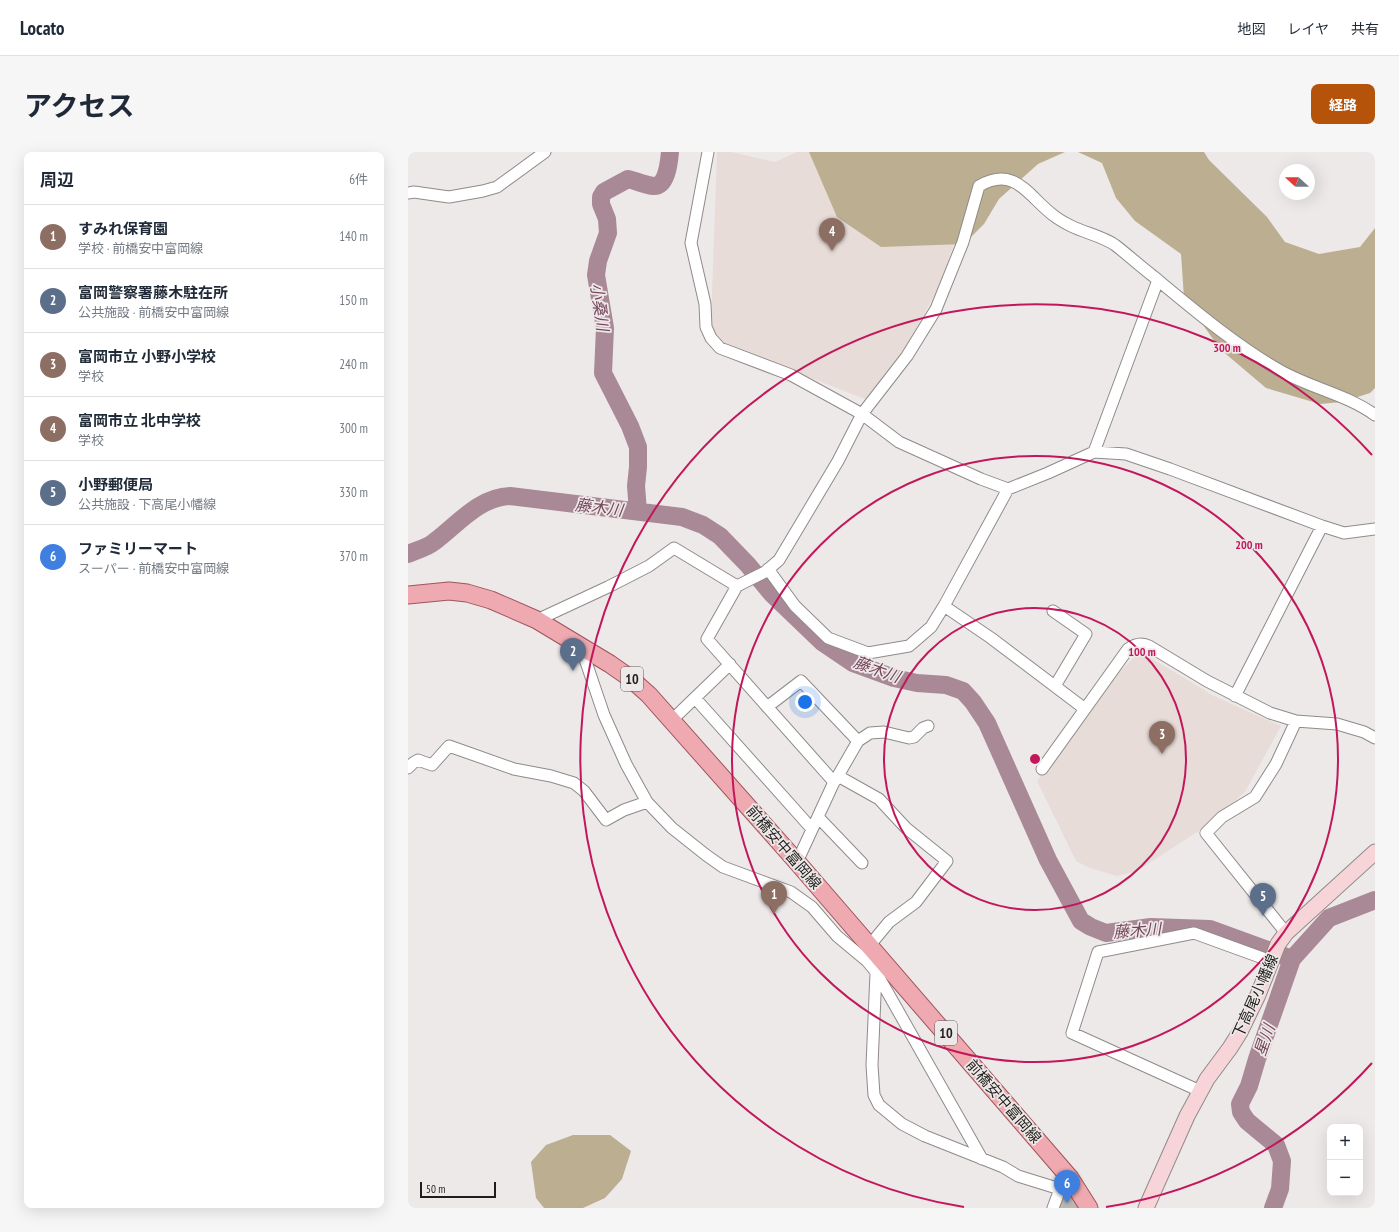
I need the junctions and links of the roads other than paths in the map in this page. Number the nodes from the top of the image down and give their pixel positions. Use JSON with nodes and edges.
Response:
{"nodes":[{"id":1,"x":545,"y":152,"type":"edge"},
{"id":2,"x":708,"y":152,"type":"edge"},
{"id":3,"x":408,"y":193,"type":"edge"},
{"id":4,"x":1158,"y":280,"type":"junction"},
{"id":5,"x":862,"y":414,"type":"junction"},
{"id":6,"x":1375,"y":415,"type":"edge"},
{"id":7,"x":1094,"y":452,"type":"junction"},
{"id":8,"x":1008,"y":489,"type":"junction"},
{"id":9,"x":1322,"y":526,"type":"junction"},
{"id":10,"x":1375,"y":529,"type":"edge"},
{"id":11,"x":766,"y":570,"type":"junction"},
{"id":12,"x":737,"y":586,"type":"junction"},
{"id":13,"x":408,"y":595,"type":"edge"},
{"id":14,"x":944,"y":606,"type":"junction"},
{"id":15,"x":1053,"y":612,"type":"dead end"},
{"id":16,"x":536,"y":620,"type":"junction"},
{"id":17,"x":579,"y":646,"type":"junction"},
{"id":18,"x":730,"y":664,"type":"junction"},
{"id":19,"x":1055,"y":686,"type":"junction"},
{"id":20,"x":1235,"y":696,"type":"junction"},
{"id":21,"x":695,"y":698,"type":"junction"},
{"id":22,"x":767,"y":707,"type":"junction"},
{"id":23,"x":1085,"y":709,"type":"junction"},
{"id":24,"x":672,"y":720,"type":"junction"},
{"id":25,"x":1296,"y":721,"type":"junction"},
{"id":26,"x":928,"y":726,"type":"dead end"},
{"id":27,"x":1375,"y":738,"type":"edge"},
{"id":28,"x":858,"y":740,"type":"junction"},
{"id":29,"x":408,"y":768,"type":"edge"},
{"id":30,"x":1042,"y":769,"type":"dead end"},
{"id":31,"x":836,"y":779,"type":"junction"},
{"id":32,"x":647,"y":802,"type":"junction"},
{"id":33,"x":818,"y":817,"type":"junction"},
{"id":34,"x":812,"y":829,"type":"junction"},
{"id":35,"x":1375,"y":852,"type":"edge"},
{"id":36,"x":798,"y":862,"type":"junction"},
{"id":37,"x":862,"y":863,"type":"dead end"},
{"id":38,"x":870,"y":945,"type":"junction"},
{"id":39,"x":1277,"y":949,"type":"junction"},
{"id":40,"x":881,"y":968,"type":"junction"},
{"id":41,"x":1200,"y":1091,"type":"junction"},
{"id":42,"x":982,"y":1159,"type":"junction"},
{"id":43,"x":1077,"y":1189,"type":"junction"},
{"id":44,"x":1060,"y":1190,"type":"junction"},
{"id":45,"x":1053,"y":1208,"type":"edge"},
{"id":46,"x":1089,"y":1208,"type":"edge"},
{"id":47,"x":1146,"y":1208,"type":"edge"}],
"edges":[{"from":1,"to":3,"type":"street"},
{"from":2,"to":5,"type":"street"},
{"from":4,"to":5,"type":"street"},
{"from":4,"to":6,"type":"street"},
{"from":4,"to":7,"type":"street"},
{"from":5,"to":8,"type":"street"},
{"from":5,"to":11,"type":"street"},
{"from":7,"to":8,"type":"street"},
{"from":7,"to":9,"type":"street"},
{"from":8,"to":14,"type":"street"},
{"from":9,"to":10,"type":"street"},
{"from":9,"to":20,"type":"street"},
{"from":11,"to":12,"type":"street"},
{"from":11,"to":14,"type":"street"},
{"from":12,"to":16,"type":"street"},
{"from":12,"to":18,"type":"street"},
{"from":13,"to":16,"type":"main road","name":"前橋安中富岡線","number":"10"},
{"from":14,"to":19,"type":"street"},
{"from":15,"to":19,"type":"street"},
{"from":16,"to":17,"type":"main road","name":"前橋安中富岡線","number":"10"},
{"from":17,"to":24,"type":"main road","name":"前橋安中富岡線","number":"10"},
{"from":17,"to":32,"type":"street"},
{"from":18,"to":21,"type":"street"},
{"from":18,"to":22,"type":"street"},
{"from":19,"to":23,"type":"street"},
{"from":20,"to":23,"type":"street"},
{"from":20,"to":25,"type":"street"},
{"from":21,"to":24,"type":"street"},
{"from":21,"to":34,"type":"street"},
{"from":22,"to":28,"type":"street"},
{"from":22,"to":31,"type":"street"},
{"from":23,"to":30,"type":"street"},
{"from":24,"to":36,"type":"main road","name":"前橋安中富岡線","number":"10"},
{"from":25,"to":27,"type":"street"},
{"from":25,"to":39,"type":"street"},
{"from":26,"to":28,"type":"street"},
{"from":28,"to":31,"type":"street"},
{"from":29,"to":32,"type":"street"},
{"from":31,"to":33,"type":"street"},
{"from":31,"to":38,"type":"street"},
{"from":32,"to":40,"type":"street"},
{"from":33,"to":34,"type":"street"},
{"from":33,"to":37,"type":"street"},
{"from":34,"to":36,"type":"street"},
{"from":35,"to":39,"type":"main road","name":"下高尾小幡線"},
{"from":36,"to":38,"type":"main road","name":"前橋安中富岡線","number":"10"},
{"from":38,"to":40,"type":"main road","name":"前橋安中富岡線","number":"10"},
{"from":39,"to":41,"type":"main road","name":"下高尾小幡線"},
{"from":39,"to":41,"type":"street"},
{"from":40,"to":42,"type":"street"},
{"from":40,"to":42,"type":"street"},
{"from":40,"to":43,"type":"main road","name":"前橋安中富岡線","number":"10"},
{"from":41,"to":47,"type":"main road","name":"下高尾小幡線"},
{"from":42,"to":44,"type":"street"},
{"from":43,"to":44,"type":"street"},
{"from":43,"to":46,"type":"main road","name":"前橋安中富岡線","number":"10"},
{"from":44,"to":45,"type":"street"}]}
